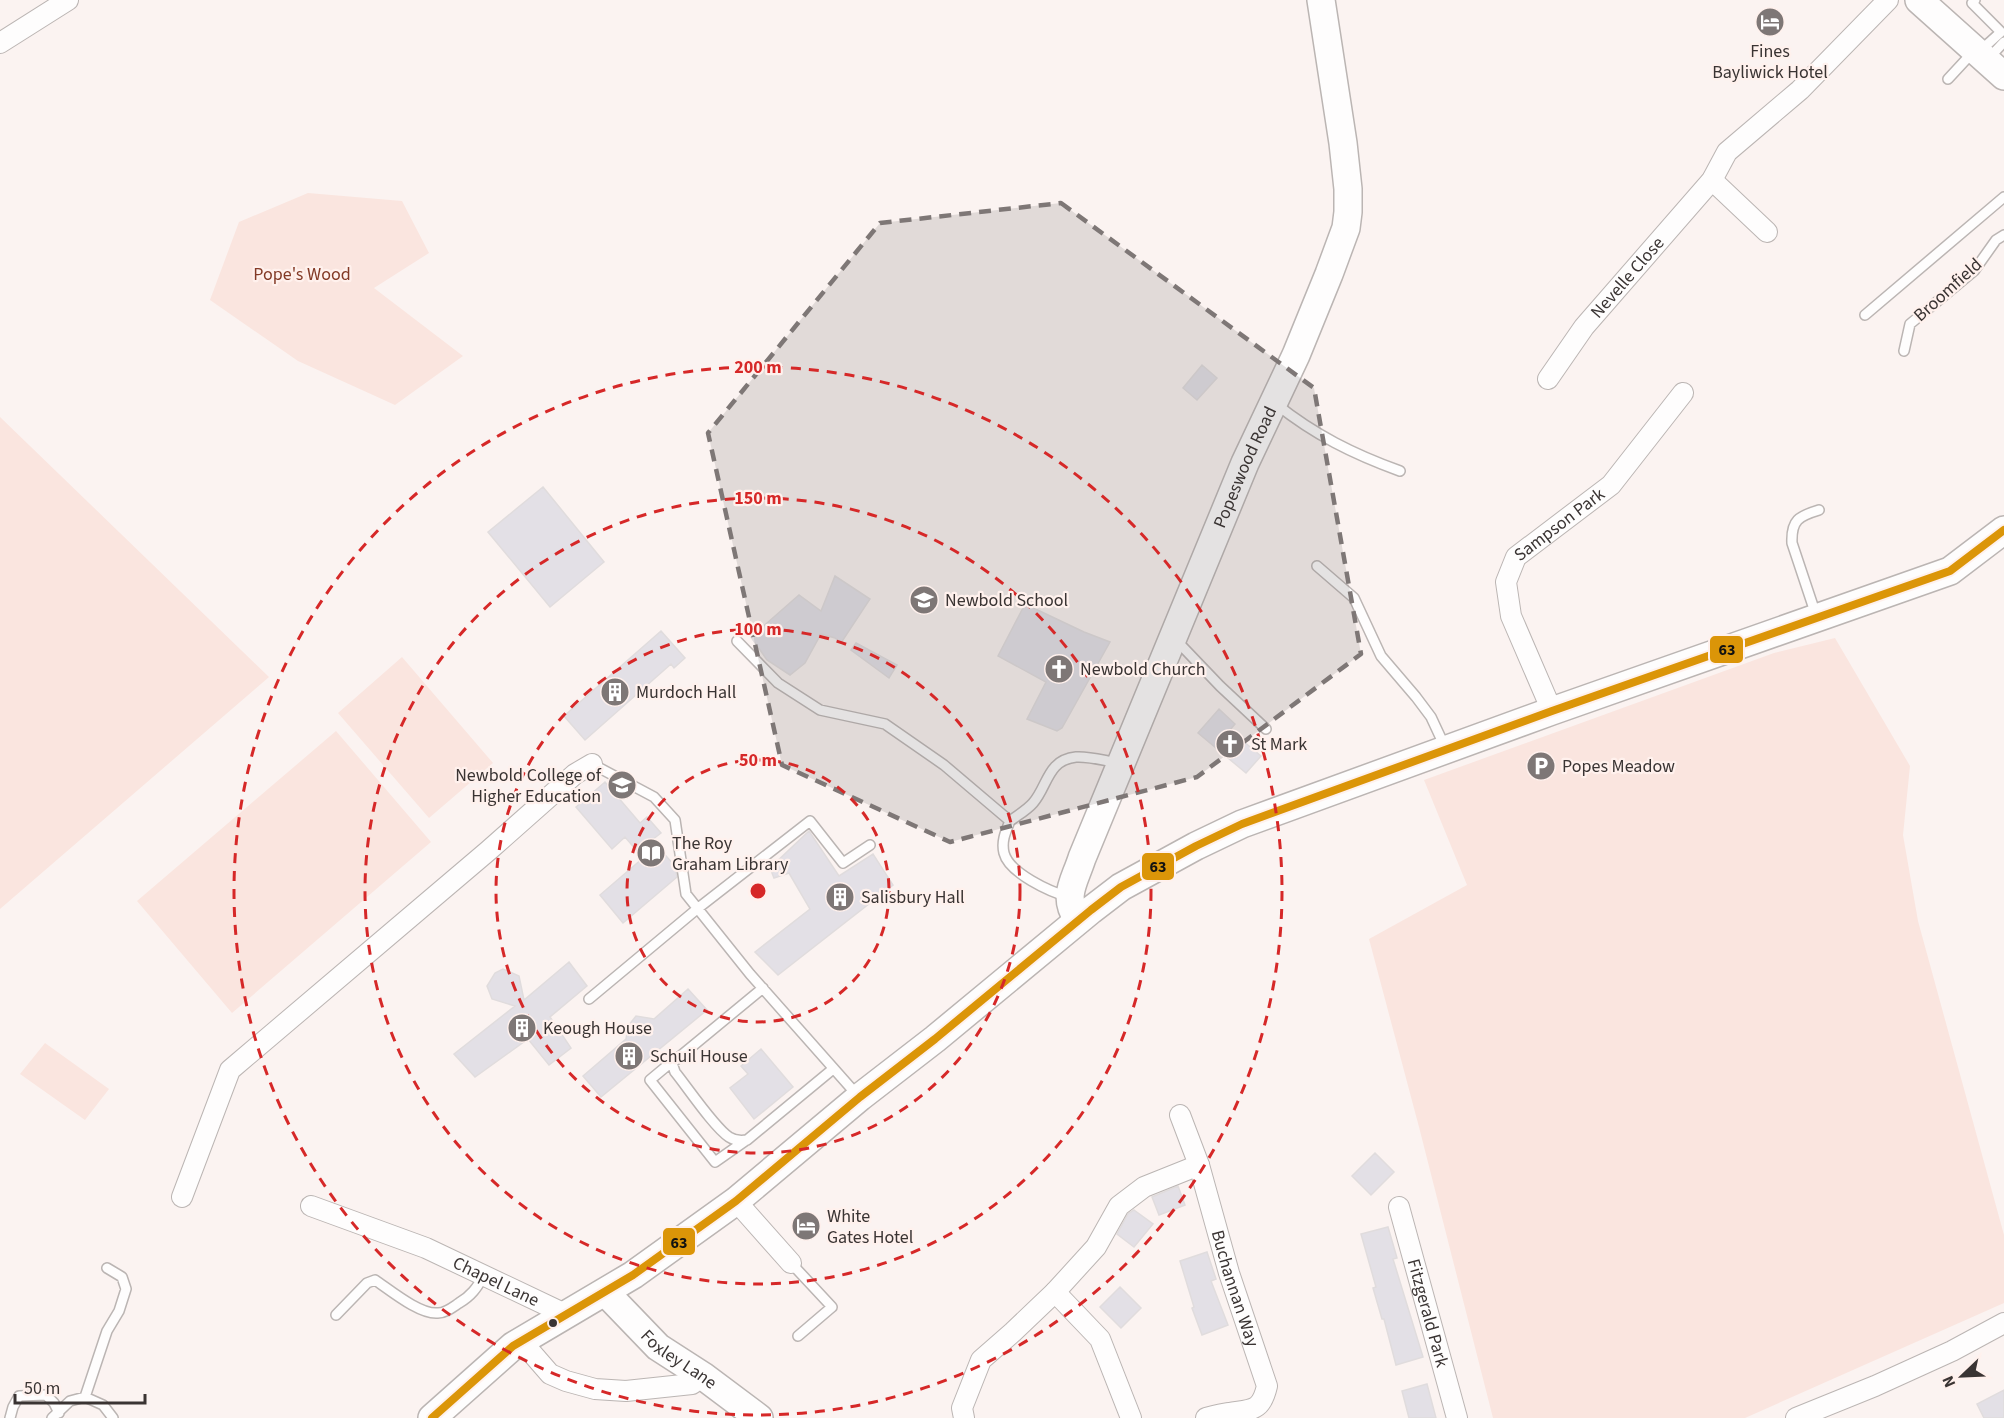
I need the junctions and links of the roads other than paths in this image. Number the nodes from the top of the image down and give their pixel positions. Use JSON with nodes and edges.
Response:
{"nodes":[{"id":1,"x":68,"y":0,"type":"edge"},
{"id":2,"x":1322,"y":0,"type":"edge"},
{"id":3,"x":1888,"y":0,"type":"edge"},
{"id":4,"x":1919,"y":0,"type":"edge"},
{"id":5,"x":1976,"y":0,"type":"edge"},
{"id":6,"x":0,"y":43,"type":"edge"},
{"id":7,"x":1994,"y":61,"type":"edge"},
{"id":8,"x":1948,"y":80,"type":"dead end"},
{"id":9,"x":1712,"y":180,"type":"junction"},
{"id":10,"x":2004,"y":197,"type":"edge"},
{"id":11,"x":1767,"y":232,"type":"dead end"},
{"id":12,"x":2004,"y":235,"type":"edge"},
{"id":13,"x":1864,"y":315,"type":"dead end"},
{"id":14,"x":1904,"y":351,"type":"dead end"},
{"id":15,"x":1548,"y":379,"type":"dead end"},
{"id":16,"x":1683,"y":393,"type":"dead end"},
{"id":17,"x":1274,"y":402,"type":"junction"},
{"id":18,"x":1400,"y":471,"type":"dead end"},
{"id":19,"x":1820,"y":510,"type":"dead end"},
{"id":20,"x":2004,"y":530,"type":"edge"},
{"id":21,"x":1317,"y":566,"type":"dead end"},
{"id":22,"x":1816,"y":618,"type":"junction"},
{"id":23,"x":1173,"y":637,"type":"junction"},
{"id":24,"x":737,"y":641,"type":"dead end"},
{"id":25,"x":1552,"y":711,"type":"junction"},
{"id":26,"x":1266,"y":729,"type":"dead end"},
{"id":27,"x":1446,"y":749,"type":"junction"},
{"id":28,"x":592,"y":764,"type":"joint"},
{"id":29,"x":1121,"y":764,"type":"junction"},
{"id":30,"x":1010,"y":821,"type":"junction"},
{"id":31,"x":870,"y":845,"type":"dead end"},
{"id":32,"x":1074,"y":908,"type":"junction"},
{"id":33,"x":698,"y":909,"type":"junction"},
{"id":34,"x":763,"y":988,"type":"junction"},
{"id":35,"x":589,"y":999,"type":"dead end"},
{"id":36,"x":674,"y":1059,"type":"junction"},
{"id":37,"x":833,"y":1069,"type":"junction"},
{"id":38,"x":860,"y":1097,"type":"junction"},
{"id":39,"x":1180,"y":1115,"type":"dead end"},
{"id":40,"x":747,"y":1140,"type":"junction"},
{"id":41,"x":1199,"y":1165,"type":"junction"},
{"id":42,"x":182,"y":1197,"type":"dead end"},
{"id":43,"x":736,"y":1200,"type":"junction"},
{"id":44,"x":311,"y":1206,"type":"dead end"},
{"id":45,"x":1399,"y":1207,"type":"dead end"},
{"id":46,"x":791,"y":1263,"type":"joint"},
{"id":47,"x":107,"y":1268,"type":"dead end"},
{"id":48,"x":484,"y":1275,"type":"junction"},
{"id":49,"x":1055,"y":1292,"type":"junction"},
{"id":50,"x":606,"y":1293,"type":"junction"},
{"id":51,"x":565,"y":1314,"type":"junction"},
{"id":52,"x":336,"y":1315,"type":"dead end"},
{"id":53,"x":2004,"y":1323,"type":"edge"},
{"id":54,"x":798,"y":1336,"type":"dead end"},
{"id":55,"x":522,"y":1340,"type":"junction"},
{"id":56,"x":704,"y":1376,"type":"junction"},
{"id":57,"x":86,"y":1397,"type":"junction"},
{"id":58,"x":55,"y":1416,"type":"edge"},
{"id":59,"x":10,"y":1418,"type":"edge"},
{"id":60,"x":113,"y":1418,"type":"edge"},
{"id":61,"x":432,"y":1418,"type":"edge"},
{"id":62,"x":759,"y":1418,"type":"edge"},
{"id":63,"x":964,"y":1418,"type":"edge"},
{"id":64,"x":1131,"y":1418,"type":"edge"},
{"id":65,"x":1206,"y":1418,"type":"edge"},
{"id":66,"x":1457,"y":1418,"type":"edge"},
{"id":67,"x":1796,"y":1418,"type":"edge"}],
"edges":[{"from":1,"to":6,"type":"street"},
{"from":2,"to":17,"type":"street","name":"Popeswood Road"},
{"from":3,"to":9,"type":"street","name":"Nevelle Close"},
{"from":4,"to":7,"type":"street"},
{"from":5,"to":7,"type":"lane"},
{"from":7,"to":8,"type":"lane"},
{"from":9,"to":11,"type":"street"},
{"from":9,"to":15,"type":"street","name":"Nevelle Close"},
{"from":10,"to":13,"type":"lane"},
{"from":12,"to":14,"type":"lane","name":"Broomfield"},
{"from":16,"to":25,"type":"street","name":"Sampson Park"},
{"from":17,"to":18,"type":"lane"},
{"from":17,"to":23,"type":"street","name":"Popeswood Road"},
{"from":19,"to":22,"type":"lane"},
{"from":20,"to":22,"type":"street"},
{"from":21,"to":27,"type":"lane"},
{"from":22,"to":25,"type":"street"},
{"from":23,"to":26,"type":"lane"},
{"from":23,"to":29,"type":"street","name":"Popeswood Road"},
{"from":24,"to":30,"type":"lane"},
{"from":25,"to":27,"type":"street"},
{"from":27,"to":32,"type":"street"},
{"from":28,"to":33,"type":"lane"},
{"from":28,"to":42,"type":"street"},
{"from":29,"to":30,"type":"lane"},
{"from":29,"to":32,"type":"street","name":"Popeswood Road"},
{"from":30,"to":32,"type":"lane"},
{"from":31,"to":33,"type":"lane"},
{"from":32,"to":38,"type":"street"},
{"from":33,"to":34,"type":"lane"},
{"from":33,"to":35,"type":"lane"},
{"from":34,"to":36,"type":"lane"},
{"from":34,"to":37,"type":"lane"},
{"from":36,"to":40,"type":"lane"},
{"from":36,"to":40,"type":"lane"},
{"from":37,"to":38,"type":"lane"},
{"from":37,"to":40,"type":"lane"},
{"from":38,"to":43,"type":"street"},
{"from":39,"to":41,"type":"street","name":"Buchannan Way"},
{"from":41,"to":49,"type":"street"},
{"from":41,"to":65,"type":"street","name":"Buchannan Way"},
{"from":43,"to":46,"type":"street"},
{"from":43,"to":50,"type":"street"},
{"from":44,"to":48,"type":"street","name":"Chapel Lane"},
{"from":45,"to":66,"type":"street","name":"Fitzgerald Park"},
{"from":46,"to":54,"type":"lane"},
{"from":47,"to":57,"type":"lane"},
{"from":48,"to":51,"type":"street","name":"Chapel Lane"},
{"from":48,"to":52,"type":"lane"},
{"from":49,"to":63,"type":"street"},
{"from":49,"to":64,"type":"street"},
{"from":50,"to":51,"type":"street"},
{"from":50,"to":56,"type":"street","name":"Foxley Lane"},
{"from":51,"to":55,"type":"street"},
{"from":53,"to":67,"type":"street"},
{"from":55,"to":56,"type":"street"},
{"from":55,"to":61,"type":"street"},
{"from":56,"to":62,"type":"street","name":"Foxley Lane"},
{"from":57,"to":58,"type":"lane"},
{"from":57,"to":60,"type":"lane"},
{"from":58,"to":59,"type":"lane"}]}
